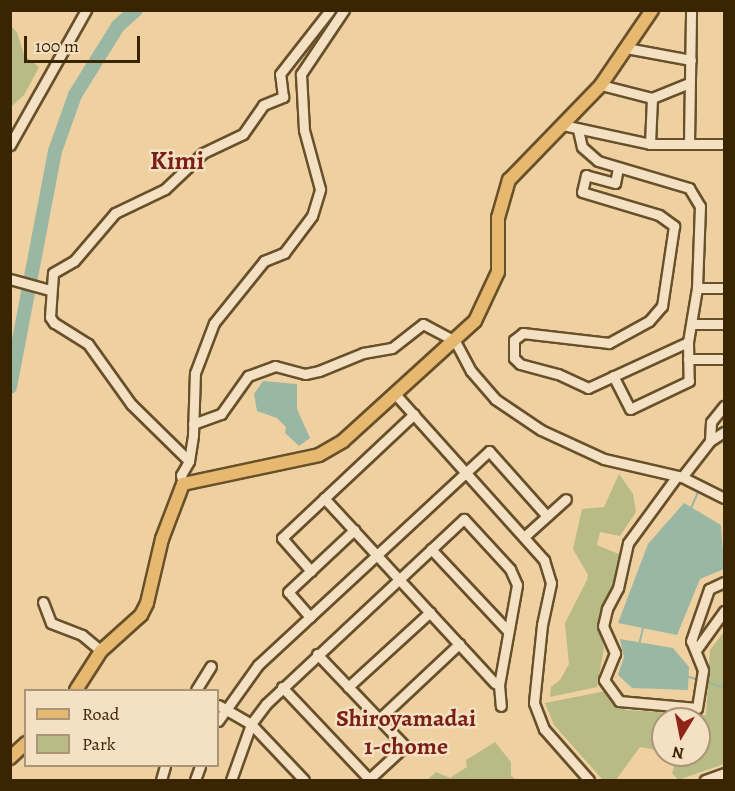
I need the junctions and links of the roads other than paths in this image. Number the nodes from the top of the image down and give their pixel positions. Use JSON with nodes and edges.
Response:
{"nodes":[{"id":1,"x":86,"y":10,"type":"edge"},
{"id":2,"x":330,"y":10,"type":"edge"},
{"id":3,"x":344,"y":10,"type":"edge"},
{"id":4,"x":652,"y":10,"type":"edge"},
{"id":5,"x":691,"y":10,"type":"edge"},
{"id":6,"x":626,"y":48,"type":"junction"},
{"id":7,"x":691,"y":60,"type":"junction"},
{"id":8,"x":689,"y":83,"type":"junction"},
{"id":9,"x":601,"y":85,"type":"junction"},
{"id":10,"x":652,"y":98,"type":"junction"},
{"id":11,"x":563,"y":125,"type":"junction"},
{"id":12,"x":578,"y":130,"type":"junction"},
{"id":13,"x":689,"y":143,"type":"junction"},
{"id":14,"x":650,"y":144,"type":"junction"},
{"id":15,"x":724,"y":144,"type":"edge"},
{"id":16,"x":10,"y":146,"type":"edge"},
{"id":17,"x":618,"y":168,"type":"junction"},
{"id":18,"x":11,"y":279,"type":"edge"},
{"id":19,"x":46,"y":288,"type":"junction"},
{"id":20,"x":698,"y":288,"type":"junction"},
{"id":21,"x":724,"y":288,"type":"edge"},
{"id":22,"x":692,"y":324,"type":"junction"},
{"id":23,"x":724,"y":324,"type":"edge"},
{"id":24,"x":455,"y":341,"type":"junction"},
{"id":25,"x":688,"y":342,"type":"junction"},
{"id":26,"x":688,"y":359,"type":"junction"},
{"id":27,"x":724,"y":359,"type":"edge"},
{"id":28,"x":613,"y":376,"type":"junction"},
{"id":29,"x":396,"y":395,"type":"junction"},
{"id":30,"x":724,"y":406,"type":"edge"},
{"id":31,"x":414,"y":414,"type":"junction"},
{"id":32,"x":193,"y":424,"type":"junction"},
{"id":33,"x":724,"y":432,"type":"edge"},
{"id":34,"x":710,"y":441,"type":"junction"},
{"id":35,"x":189,"y":461,"type":"junction"},
{"id":36,"x":466,"y":472,"type":"junction"},
{"id":37,"x":679,"y":477,"type":"junction"},
{"id":38,"x":183,"y":484,"type":"junction"},
{"id":39,"x":324,"y":498,"type":"junction"},
{"id":40,"x":724,"y":498,"type":"edge"},
{"id":41,"x":566,"y":499,"type":"dead end"},
{"id":42,"x":547,"y":516,"type":"junction"},
{"id":43,"x":354,"y":530,"type":"junction"},
{"id":44,"x":525,"y":536,"type":"junction"},
{"id":45,"x":431,"y":549,"type":"junction"},
{"id":46,"x":378,"y":556,"type":"junction"},
{"id":47,"x":311,"y":571,"type":"junction"},
{"id":48,"x":399,"y":579,"type":"junction"},
{"id":49,"x":724,"y":582,"type":"edge"},
{"id":50,"x":43,"y":602,"type":"dead end"},
{"id":51,"x":724,"y":611,"type":"edge"},
{"id":52,"x":430,"y":612,"type":"junction"},
{"id":53,"x":310,"y":617,"type":"junction"},
{"id":54,"x":508,"y":631,"type":"junction"},
{"id":55,"x":459,"y":644,"type":"junction"},
{"id":56,"x":696,"y":650,"type":"junction"},
{"id":57,"x":100,"y":651,"type":"junction"},
{"id":58,"x":317,"y":654,"type":"junction"},
{"id":59,"x":211,"y":666,"type":"dead end"},
{"id":60,"x":495,"y":683,"type":"dead end"},
{"id":61,"x":282,"y":687,"type":"junction"},
{"id":62,"x":348,"y":687,"type":"junction"},
{"id":63,"x":77,"y":689,"type":"edge"},
{"id":64,"x":197,"y":689,"type":"edge"},
{"id":65,"x":221,"y":706,"type":"edge"},
{"id":66,"x":501,"y":706,"type":"dead end"},
{"id":67,"x":379,"y":719,"type":"junction"},
{"id":68,"x":252,"y":724,"type":"junction"},
{"id":69,"x":24,"y":745,"type":"edge"},
{"id":70,"x":10,"y":758,"type":"edge"},
{"id":71,"x":724,"y":773,"type":"edge"},
{"id":72,"x":233,"y":779,"type":"edge"},
{"id":73,"x":304,"y":780,"type":"edge"},
{"id":74,"x":368,"y":780,"type":"edge"},
{"id":75,"x":589,"y":780,"type":"edge"},
{"id":76,"x":705,"y":780,"type":"edge"}],
"edges":[{"from":1,"to":16,"type":"street"},
{"from":2,"to":19,"type":"street"},
{"from":3,"to":32,"type":"street"},
{"from":4,"to":6,"type":"main road"},
{"from":5,"to":7,"type":"street"},
{"from":6,"to":7,"type":"street"},
{"from":6,"to":9,"type":"main road"},
{"from":7,"to":8,"type":"street"},
{"from":8,"to":10,"type":"street"},
{"from":8,"to":13,"type":"street"},
{"from":9,"to":10,"type":"street"},
{"from":9,"to":11,"type":"main road"},
{"from":10,"to":14,"type":"street"},
{"from":11,"to":12,"type":"street"},
{"from":11,"to":24,"type":"main road"},
{"from":12,"to":14,"type":"street"},
{"from":12,"to":17,"type":"street"},
{"from":13,"to":14,"type":"street"},
{"from":13,"to":15,"type":"street"},
{"from":17,"to":20,"type":"street"},
{"from":17,"to":28,"type":"street"},
{"from":18,"to":19,"type":"street"},
{"from":19,"to":35,"type":"street"},
{"from":20,"to":21,"type":"street"},
{"from":20,"to":22,"type":"street"},
{"from":22,"to":23,"type":"street"},
{"from":22,"to":25,"type":"street"},
{"from":24,"to":29,"type":"main road"},
{"from":24,"to":32,"type":"street"},
{"from":24,"to":37,"type":"street"},
{"from":25,"to":26,"type":"street"},
{"from":25,"to":28,"type":"street"},
{"from":26,"to":27,"type":"street"},
{"from":26,"to":28,"type":"street"},
{"from":29,"to":31,"type":"street"},
{"from":29,"to":38,"type":"main road"},
{"from":30,"to":34,"type":"street"},
{"from":31,"to":36,"type":"street"},
{"from":31,"to":39,"type":"street"},
{"from":32,"to":35,"type":"street"},
{"from":33,"to":34,"type":"street"},
{"from":34,"to":37,"type":"street"},
{"from":35,"to":38,"type":"street"},
{"from":36,"to":42,"type":"street"},
{"from":36,"to":44,"type":"street"},
{"from":36,"to":46,"type":"street"},
{"from":37,"to":40,"type":"street"},
{"from":37,"to":56,"type":"street"},
{"from":38,"to":57,"type":"main road"},
{"from":39,"to":43,"type":"street"},
{"from":39,"to":47,"type":"street"},
{"from":41,"to":42,"type":"street"},
{"from":42,"to":44,"type":"street"},
{"from":43,"to":46,"type":"street"},
{"from":43,"to":47,"type":"street"},
{"from":44,"to":75,"type":"street"},
{"from":45,"to":48,"type":"street"},
{"from":45,"to":54,"type":"street"},
{"from":45,"to":54,"type":"street"},
{"from":46,"to":48,"type":"street"},
{"from":46,"to":53,"type":"street"},
{"from":47,"to":53,"type":"street"},
{"from":48,"to":52,"type":"street"},
{"from":48,"to":58,"type":"street"},
{"from":49,"to":56,"type":"street"},
{"from":50,"to":57,"type":"street"},
{"from":51,"to":56,"type":"street"},
{"from":52,"to":55,"type":"street"},
{"from":52,"to":62,"type":"street"},
{"from":53,"to":65,"type":"street"},
{"from":54,"to":66,"type":"street"},
{"from":55,"to":60,"type":"street"},
{"from":55,"to":67,"type":"street"},
{"from":57,"to":63,"type":"main road"},
{"from":58,"to":61,"type":"street"},
{"from":58,"to":62,"type":"street"},
{"from":59,"to":64,"type":"street"},
{"from":61,"to":68,"type":"street"},
{"from":61,"to":74,"type":"street"},
{"from":62,"to":67,"type":"street"},
{"from":65,"to":68,"type":"street"},
{"from":67,"to":74,"type":"street"},
{"from":68,"to":72,"type":"street"},
{"from":68,"to":73,"type":"street"},
{"from":69,"to":70,"type":"main road"},
{"from":71,"to":76,"type":"street"}]}
